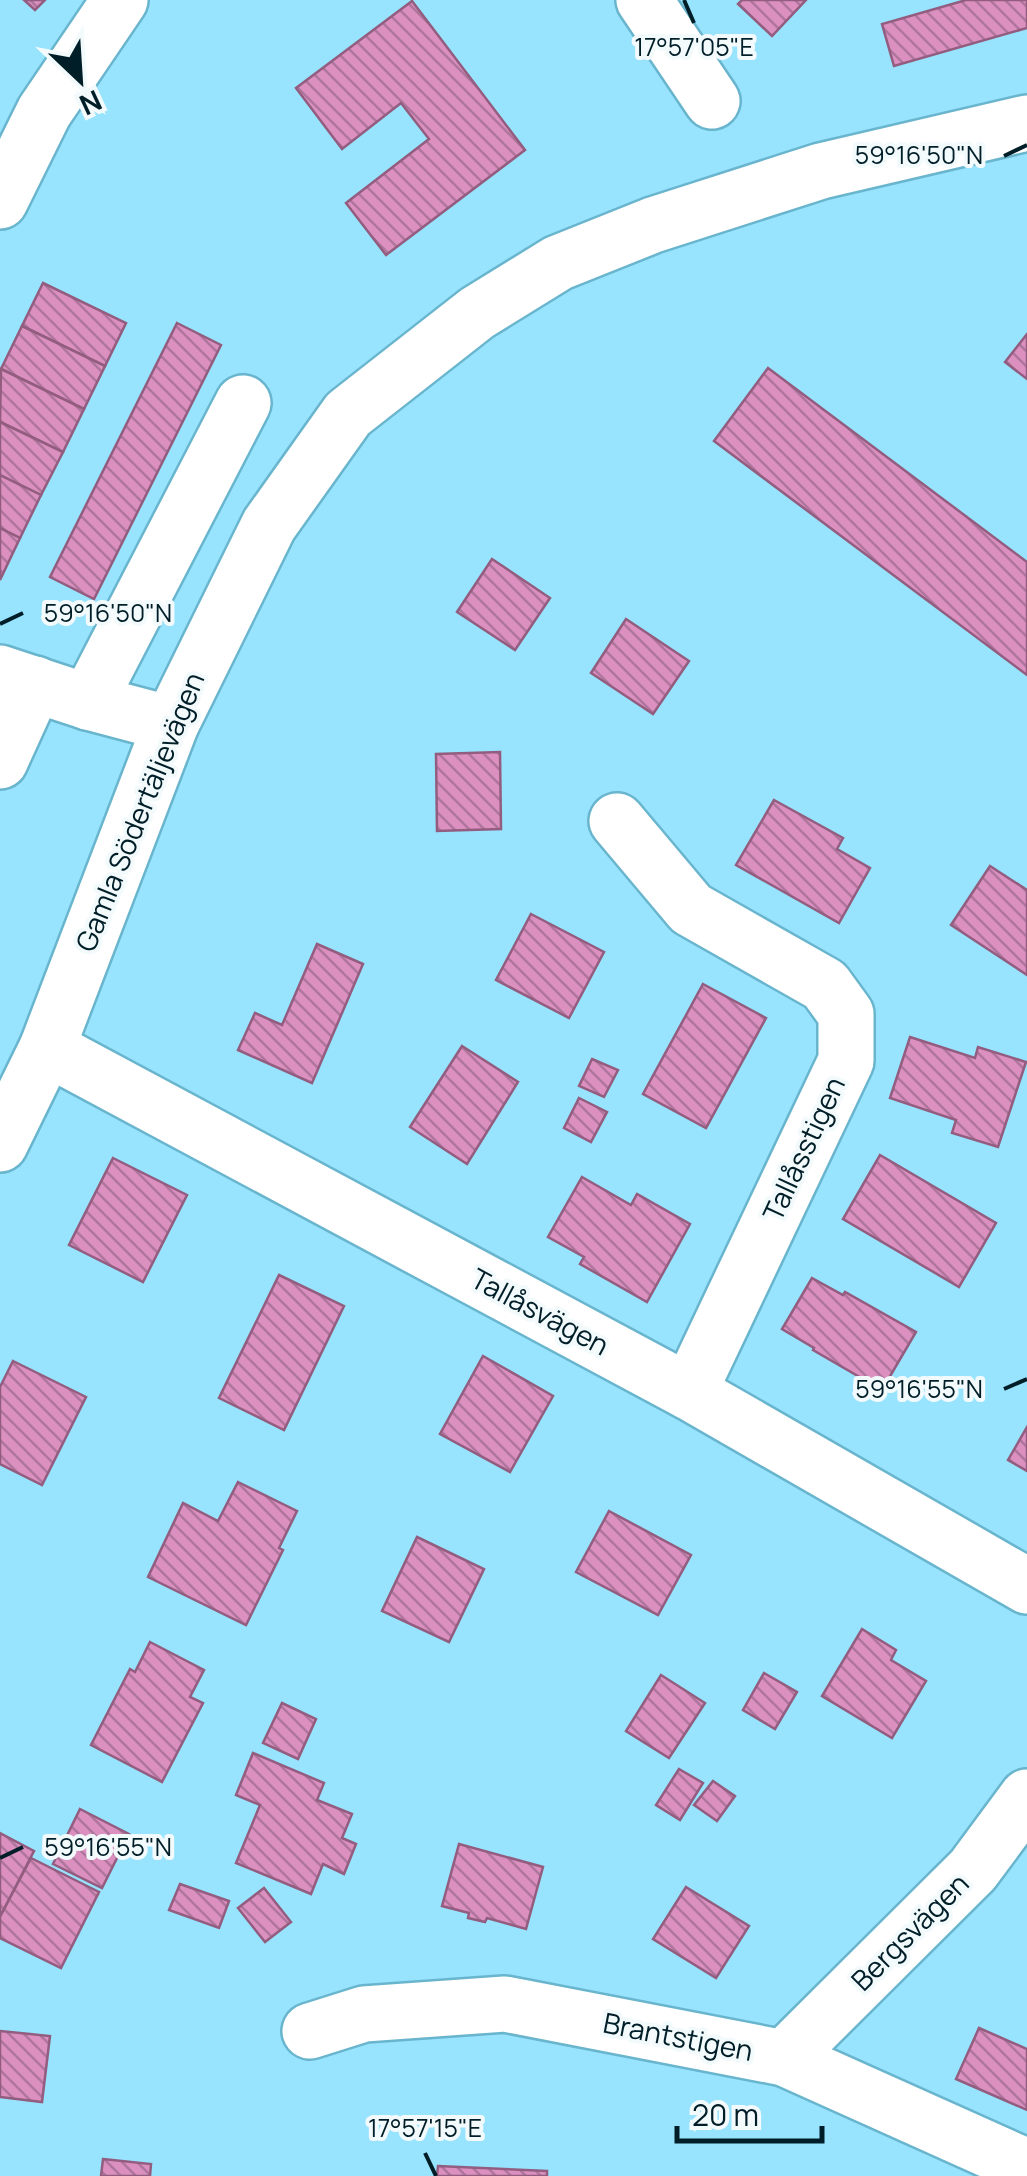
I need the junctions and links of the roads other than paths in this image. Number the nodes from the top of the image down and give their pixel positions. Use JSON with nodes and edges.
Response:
{"nodes":[{"id":1,"x":120,"y":0,"type":"edge"},
{"id":2,"x":644,"y":0,"type":"edge"},
{"id":3,"x":712,"y":102,"type":"dead end"},
{"id":4,"x":1027,"y":123,"type":"edge"},
{"id":5,"x":0,"y":201,"type":"edge"},
{"id":6,"x":243,"y":402,"type":"dead end"},
{"id":7,"x":17,"y":678,"type":"edge"},
{"id":8,"x":88,"y":702,"type":"junction"},
{"id":9,"x":171,"y":724,"type":"junction"},
{"id":10,"x":0,"y":760,"type":"edge"},
{"id":11,"x":618,"y":821,"type":"dead end"},
{"id":12,"x":46,"y":1048,"type":"junction"},
{"id":13,"x":0,"y":1144,"type":"edge"},
{"id":14,"x":690,"y":1392,"type":"junction"},
{"id":15,"x":1027,"y":1586,"type":"edge"},
{"id":16,"x":1027,"y":1798,"type":"edge"},
{"id":17,"x":310,"y":2031,"type":"dead end"},
{"id":18,"x":784,"y":2058,"type":"junction"},
{"id":19,"x":1027,"y":2168,"type":"edge"}],
"edges":[{"from":1,"to":5,"type":"street"},
{"from":2,"to":3,"type":"street"},
{"from":4,"to":9,"type":"street","name":"Gamla Södertäljevägen"},
{"from":6,"to":8,"type":"street"},
{"from":7,"to":8,"type":"street"},
{"from":7,"to":10,"type":"street"},
{"from":8,"to":9,"type":"street"},
{"from":9,"to":12,"type":"street","name":"Gamla Södertäljevägen"},
{"from":11,"to":14,"type":"street","name":"Tallåsstigen"},
{"from":12,"to":13,"type":"street","name":"Gamla Södertäljevägen"},
{"from":12,"to":14,"type":"street","name":"Tallåsvägen"},
{"from":14,"to":15,"type":"street","name":"Tallåsvägen"},
{"from":16,"to":18,"type":"street","name":"Bergsvägen"},
{"from":17,"to":18,"type":"street","name":"Brantstigen"},
{"from":18,"to":19,"type":"street","name":"Brantstigen"}]}
